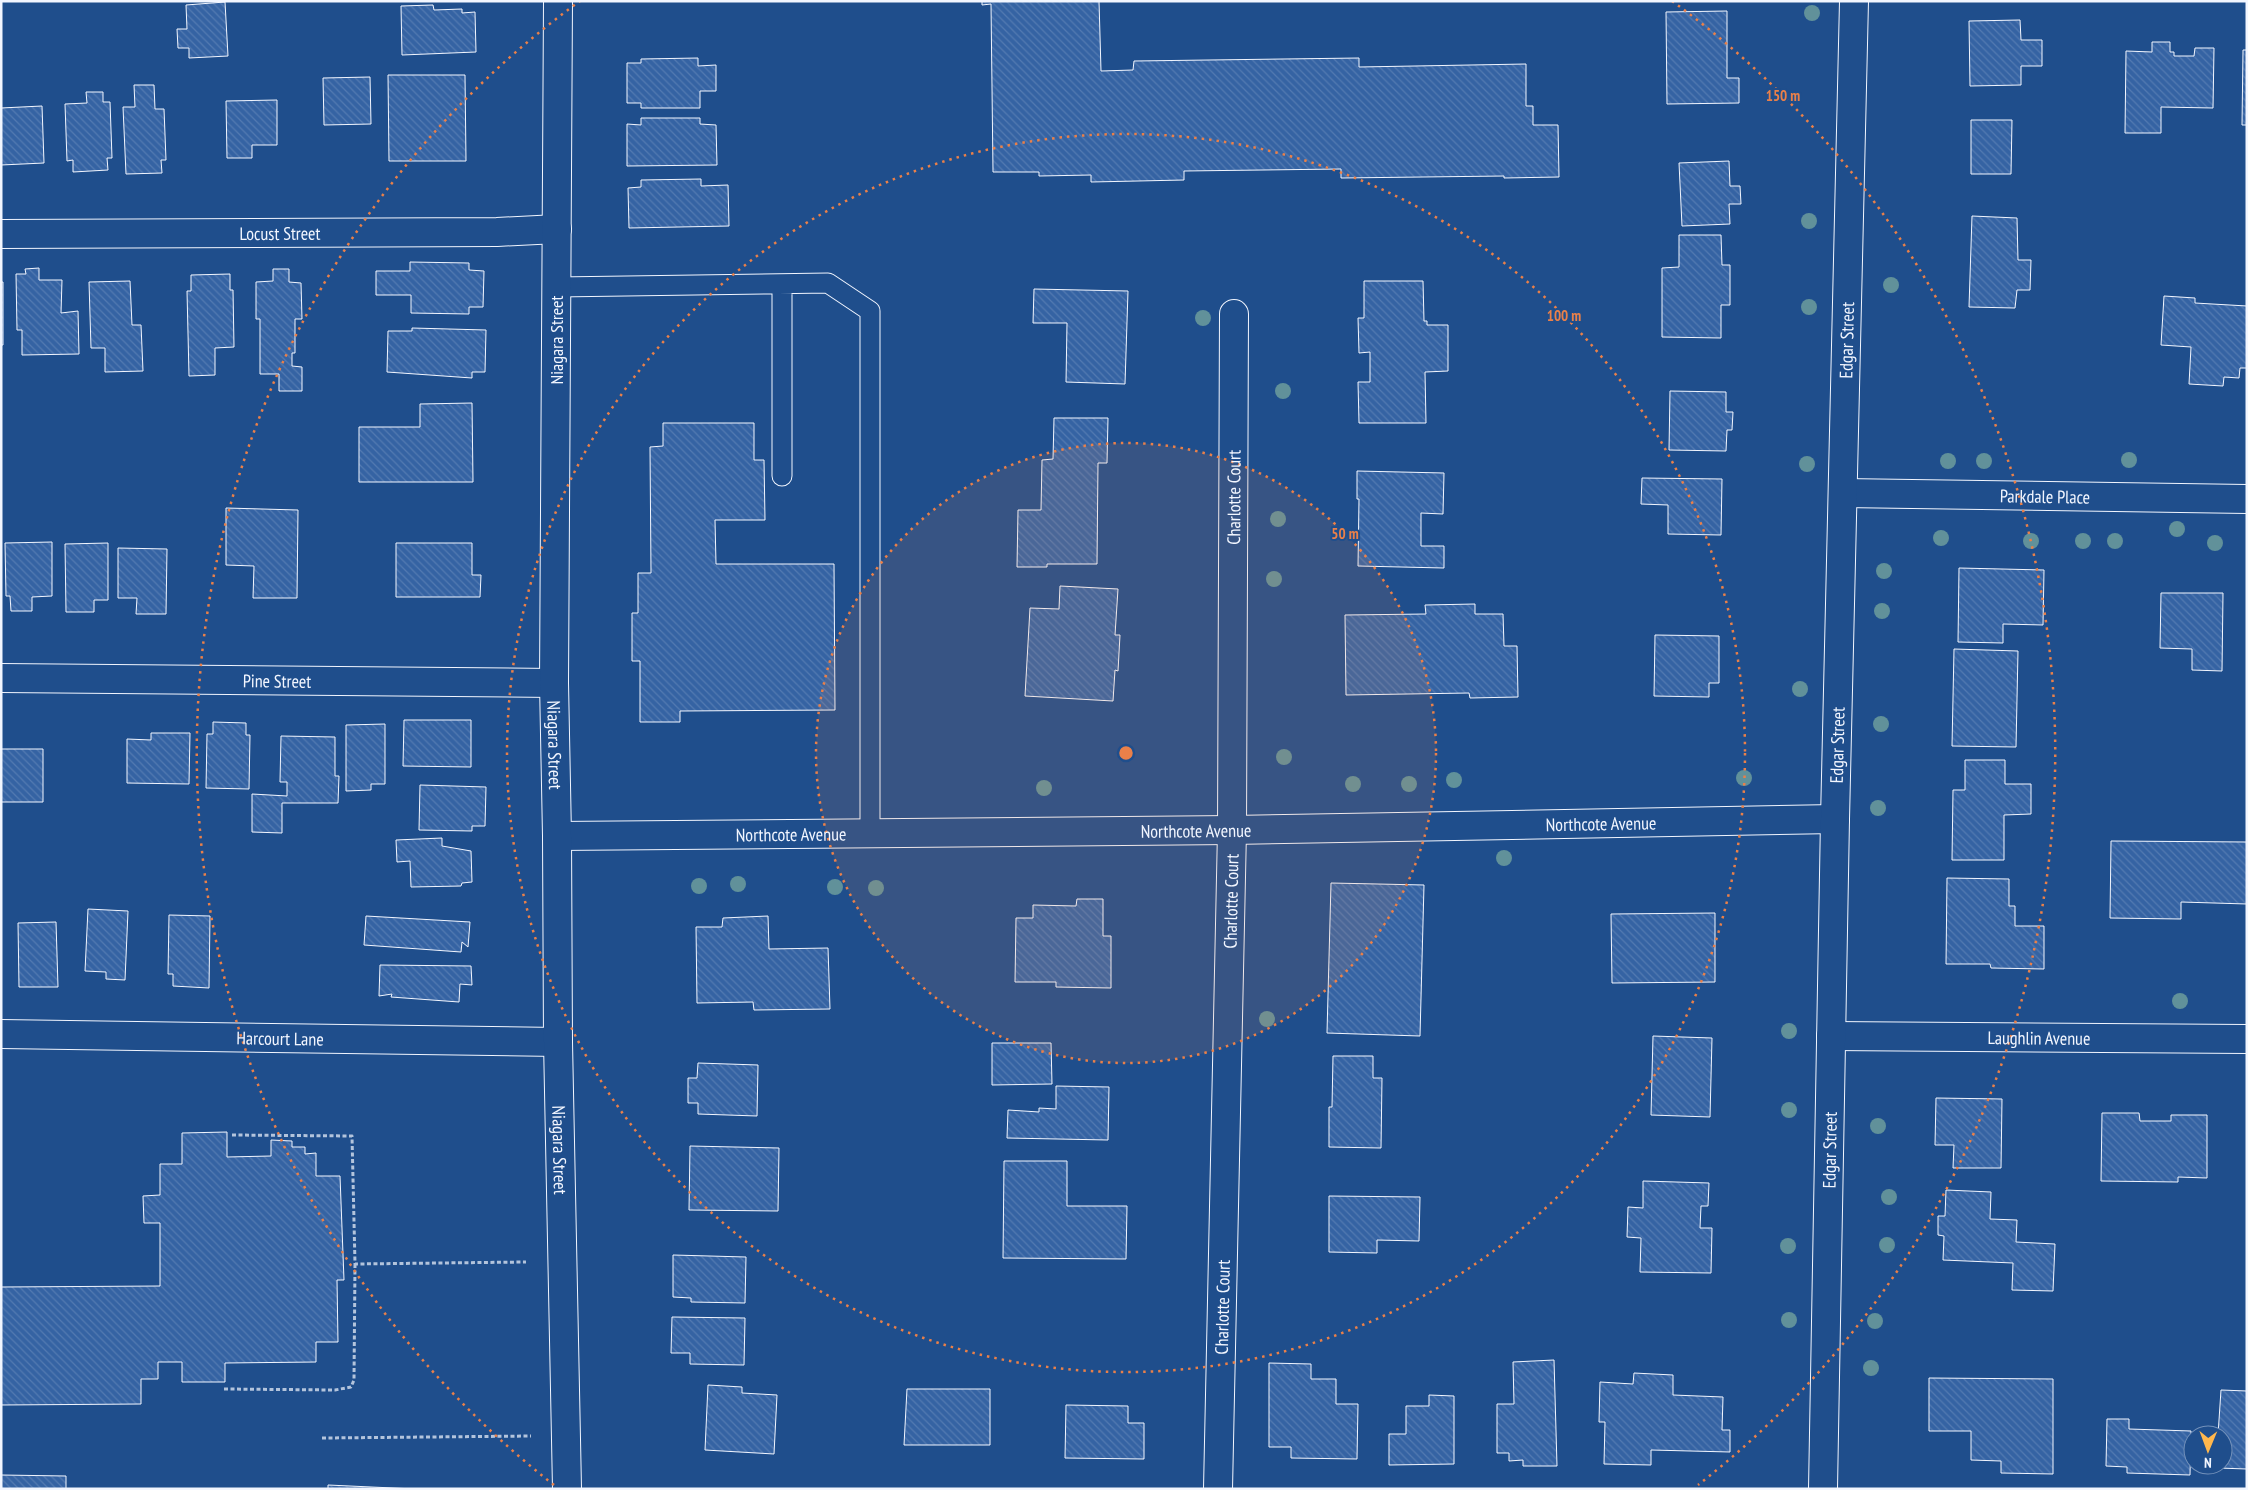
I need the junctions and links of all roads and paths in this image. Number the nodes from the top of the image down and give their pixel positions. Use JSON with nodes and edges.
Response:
{"nodes":[{"id":1,"x":558,"y":1,"type":"edge"},
{"id":2,"x":1854,"y":1,"type":"edge"},
{"id":3,"x":557,"y":229,"type":"junction"},
{"id":4,"x":1,"y":234,"type":"edge"},
{"id":5,"x":782,"y":284,"type":"junction"},
{"id":6,"x":557,"y":287,"type":"junction"},
{"id":7,"x":1234,"y":314,"type":"dead end"},
{"id":8,"x":782,"y":476,"type":"dead end"},
{"id":9,"x":1843,"y":492,"type":"junction"},
{"id":10,"x":2247,"y":499,"type":"edge"},
{"id":11,"x":1,"y":678,"type":"edge"},
{"id":12,"x":554,"y":683,"type":"junction"},
{"id":13,"x":1835,"y":819,"type":"junction"},
{"id":14,"x":1232,"y":830,"type":"junction"},
{"id":15,"x":870,"y":834,"type":"junction"},
{"id":16,"x":557,"y":836,"type":"junction"},
{"id":17,"x":1,"y":1034,"type":"edge"},
{"id":18,"x":1831,"y":1036,"type":"junction"},
{"id":19,"x":2247,"y":1039,"type":"edge"},
{"id":20,"x":558,"y":1042,"type":"junction"},
{"id":21,"x":232,"y":1136,"type":"dead end"},
{"id":22,"x":564,"y":1262,"type":"junction"},
{"id":23,"x":355,"y":1264,"type":"junction"},
{"id":24,"x":224,"y":1389,"type":"dead end"},
{"id":25,"x":566,"y":1436,"type":"junction"},
{"id":26,"x":322,"y":1438,"type":"dead end"},
{"id":27,"x":568,"y":1489,"type":"edge"},
{"id":28,"x":1218,"y":1489,"type":"edge"},
{"id":29,"x":1823,"y":1489,"type":"edge"}],
"edges":[{"from":1,"to":3,"type":"street","name":"Niagara Street"},
{"from":2,"to":9,"type":"street","name":"Edgar Street"},
{"from":3,"to":4,"type":"street","name":"Locust Street"},
{"from":3,"to":6,"type":"street","name":"Niagara Street"},
{"from":5,"to":6,"type":"lane"},
{"from":5,"to":8,"type":"lane"},
{"from":5,"to":15,"type":"lane"},
{"from":6,"to":12,"type":"street","name":"Niagara Street"},
{"from":7,"to":14,"type":"street","name":"Charlotte Court"},
{"from":9,"to":10,"type":"street","name":"Parkdale Place"},
{"from":9,"to":13,"type":"street","name":"Edgar Street"},
{"from":11,"to":12,"type":"street","name":"Pine Street"},
{"from":12,"to":16,"type":"street","name":"Niagara Street"},
{"from":13,"to":14,"type":"street","name":"Northcote Avenue"},
{"from":13,"to":18,"type":"street","name":"Edgar Street"},
{"from":14,"to":15,"type":"street","name":"Northcote Avenue"},
{"from":14,"to":28,"type":"street","name":"Charlotte Court"},
{"from":15,"to":16,"type":"street","name":"Northcote Avenue"},
{"from":16,"to":20,"type":"street","name":"Niagara Street"},
{"from":17,"to":20,"type":"street","name":"Harcourt Lane"},
{"from":18,"to":19,"type":"street","name":"Laughlin Avenue"},
{"from":18,"to":29,"type":"street","name":"Edgar Street"},
{"from":20,"to":22,"type":"street","name":"Niagara Street"},
{"from":21,"to":23,"type":"path"},
{"from":22,"to":23,"type":"path"},
{"from":22,"to":25,"type":"street","name":"Niagara Street"},
{"from":23,"to":24,"type":"path"},
{"from":25,"to":26,"type":"path"},
{"from":25,"to":27,"type":"street","name":"Niagara Street"}]}
